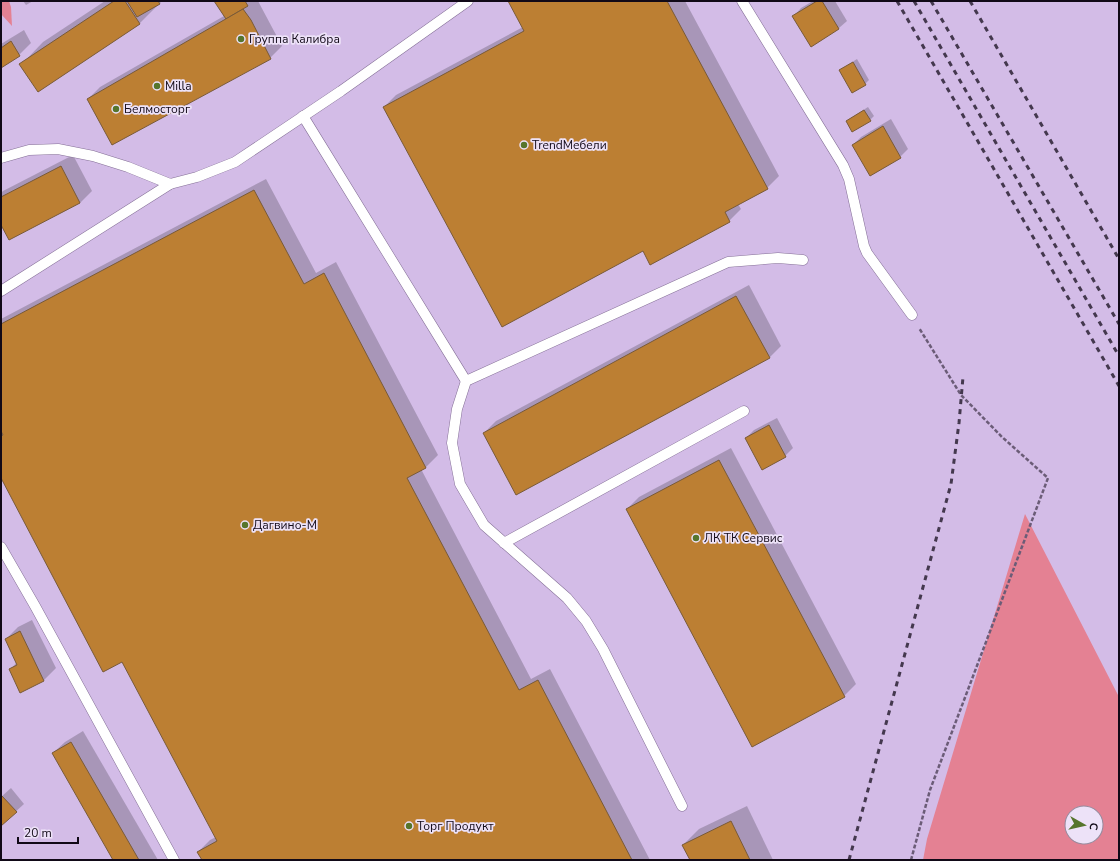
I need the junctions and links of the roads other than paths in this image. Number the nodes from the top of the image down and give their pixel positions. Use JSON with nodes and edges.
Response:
{"nodes":[{"id":1,"x":468,"y":1,"type":"edge"},
{"id":2,"x":742,"y":1,"type":"edge"},
{"id":3,"x":303,"y":116,"type":"junction"},
{"id":4,"x":1,"y":158,"type":"edge"},
{"id":5,"x":170,"y":184,"type":"junction"},
{"id":6,"x":803,"y":260,"type":"dead end"},
{"id":7,"x":1,"y":291,"type":"edge"},
{"id":8,"x":912,"y":315,"type":"road end"},
{"id":9,"x":466,"y":381,"type":"junction"},
{"id":10,"x":744,"y":411,"type":"dead end"},
{"id":11,"x":504,"y":543,"type":"junction"},
{"id":12,"x":1,"y":547,"type":"edge"},
{"id":13,"x":682,"y":806,"type":"dead end"},
{"id":14,"x":174,"y":860,"type":"edge"}],
"edges":[{"from":1,"to":3,"type":"lane"},
{"from":2,"to":8,"type":"lane"},
{"from":3,"to":5,"type":"lane"},
{"from":3,"to":9,"type":"lane"},
{"from":4,"to":5,"type":"lane"},
{"from":5,"to":7,"type":"lane"},
{"from":6,"to":9,"type":"lane"},
{"from":9,"to":11,"type":"lane"},
{"from":10,"to":11,"type":"lane"},
{"from":11,"to":13,"type":"lane"},
{"from":12,"to":14,"type":"lane"}]}
